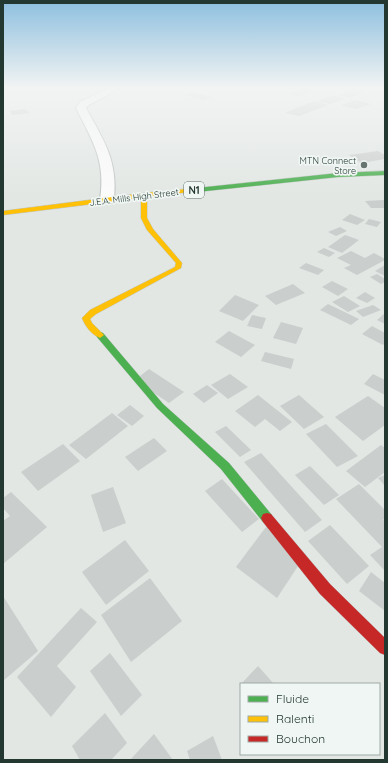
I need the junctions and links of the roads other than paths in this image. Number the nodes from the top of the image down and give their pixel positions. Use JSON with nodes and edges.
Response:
{"nodes":[{"id":1,"x":88,"y":124,"type":"edge"},
{"id":2,"x":385,"y":173,"type":"edge"},
{"id":3,"x":144,"y":195,"type":"junction"},
{"id":4,"x":107,"y":200,"type":"junction"},
{"id":5,"x":3,"y":213,"type":"edge"},
{"id":6,"x":385,"y":648,"type":"edge"}],
"edges":[{"from":1,"to":4,"type":"street"},
{"from":2,"to":3,"type":"main road","name":"J.E.A. Mills High Street","number":"N1"},
{"from":3,"to":4,"type":"main road","name":"J.E.A. Mills High Street","number":"N1"},
{"from":3,"to":6,"type":"main road"},
{"from":4,"to":5,"type":"main road","name":"J.E.A. Mills High Street","number":"N1"}]}
